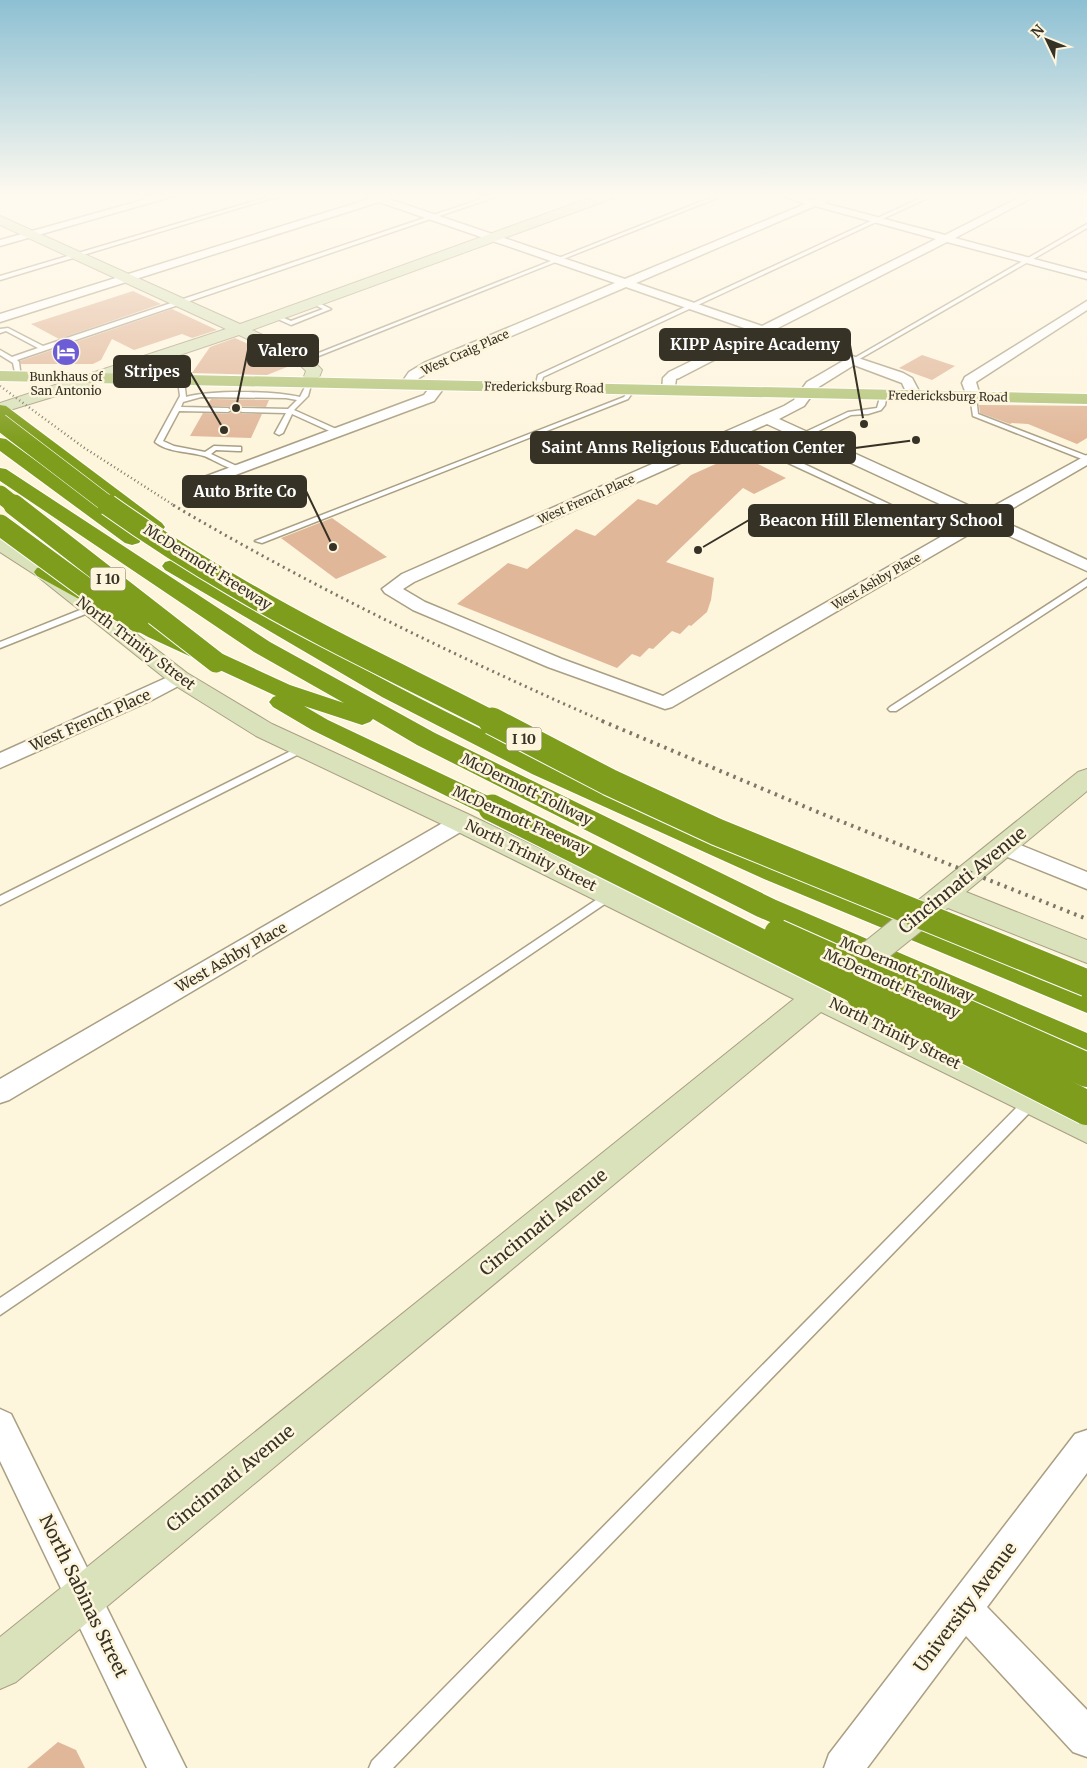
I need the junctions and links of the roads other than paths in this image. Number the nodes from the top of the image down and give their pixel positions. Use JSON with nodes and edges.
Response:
{"nodes":[{"id":1,"x":127,"y":279,"type":"edge"},
{"id":2,"x":130,"y":279,"type":"edge"},
{"id":3,"x":251,"y":279,"type":"edge"},
{"id":4,"x":378,"y":279,"type":"edge"},
{"id":5,"x":510,"y":279,"type":"edge"},
{"id":6,"x":612,"y":279,"type":"edge"},
{"id":7,"x":636,"y":279,"type":"edge"},
{"id":8,"x":752,"y":279,"type":"edge"},
{"id":9,"x":866,"y":279,"type":"edge"},
{"id":10,"x":996,"y":279,"type":"edge"},
{"id":11,"x":625,"y":283,"type":"junction"},
{"id":12,"x":181,"y":302,"type":"junction"},
{"id":13,"x":313,"y":302,"type":"junction"},
{"id":14,"x":1087,"y":305,"type":"edge"},
{"id":15,"x":693,"y":306,"type":"junction"},
{"id":16,"x":291,"y":310,"type":"junction"},
{"id":17,"x":274,"y":316,"type":"junction"},
{"id":18,"x":306,"y":317,"type":"junction"},
{"id":19,"x":0,"y":318,"type":"edge"},
{"id":20,"x":238,"y":330,"type":"junction"},
{"id":21,"x":765,"y":330,"type":"junction"},
{"id":22,"x":0,"y":331,"type":"edge"},
{"id":23,"x":43,"y":348,"type":"junction"},
{"id":24,"x":0,"y":352,"type":"edge"},
{"id":25,"x":12,"y":359,"type":"junction"},
{"id":26,"x":304,"y":360,"type":"junction"},
{"id":27,"x":854,"y":360,"type":"junction"},
{"id":28,"x":0,"y":376,"type":"edge"},
{"id":29,"x":19,"y":377,"type":"junction"},
{"id":30,"x":95,"y":378,"type":"junction"},
{"id":31,"x":181,"y":380,"type":"junction"},
{"id":32,"x":310,"y":382,"type":"junction"},
{"id":33,"x":407,"y":384,"type":"junction"},
{"id":34,"x":439,"y":385,"type":"junction"},
{"id":35,"x":538,"y":387,"type":"junction"},
{"id":36,"x":632,"y":389,"type":"junction"},
{"id":37,"x":669,"y":390,"type":"junction"},
{"id":38,"x":806,"y":392,"type":"junction"},
{"id":39,"x":884,"y":394,"type":"junction"},
{"id":40,"x":914,"y":395,"type":"junction"},
{"id":41,"x":973,"y":396,"type":"junction"},
{"id":42,"x":302,"y":399,"type":"junction"},
{"id":43,"x":1087,"y":399,"type":"edge"},
{"id":44,"x":218,"y":402,"type":"junction"},
{"id":45,"x":273,"y":403,"type":"junction"},
{"id":46,"x":179,"y":405,"type":"junction"},
{"id":47,"x":0,"y":409,"type":"edge"},
{"id":48,"x":228,"y":410,"type":"dead end"},
{"id":49,"x":242,"y":410,"type":"dead end"},
{"id":50,"x":290,"y":411,"type":"junction"},
{"id":51,"x":768,"y":419,"type":"junction"},
{"id":52,"x":0,"y":422,"type":"edge"},
{"id":53,"x":339,"y":432,"type":"junction"},
{"id":54,"x":279,"y":433,"type":"dead end"},
{"id":55,"x":734,"y":434,"type":"junction"},
{"id":56,"x":803,"y":435,"type":"junction"},
{"id":57,"x":0,"y":443,"type":"edge"},
{"id":58,"x":238,"y":449,"type":"dead end"},
{"id":59,"x":206,"y":454,"type":"junction"},
{"id":60,"x":1087,"y":459,"type":"edge"},
{"id":61,"x":239,"y":469,"type":"junction"},
{"id":62,"x":0,"y":473,"type":"edge"},
{"id":63,"x":193,"y":486,"type":"dead end"},
{"id":64,"x":0,"y":494,"type":"edge"},
{"id":65,"x":984,"y":518,"type":"junction"},
{"id":66,"x":0,"y":525,"type":"edge"},
{"id":67,"x":953,"y":536,"type":"junction"},
{"id":68,"x":260,"y":541,"type":"dead end"},
{"id":69,"x":4,"y":551,"type":"edge"},
{"id":70,"x":1087,"y":566,"type":"edge"},
{"id":71,"x":44,"y":572,"type":"junction"},
{"id":72,"x":1087,"y":582,"type":"edge"},
{"id":73,"x":90,"y":609,"type":"junction"},
{"id":74,"x":0,"y":645,"type":"edge"},
{"id":75,"x":216,"y":662,"type":"junction"},
{"id":76,"x":179,"y":678,"type":"junction"},
{"id":77,"x":381,"y":687,"type":"junction"},
{"id":78,"x":665,"y":703,"type":"joint"},
{"id":79,"x":893,"y":709,"type":"dead end"},
{"id":80,"x":426,"y":739,"type":"junction"},
{"id":81,"x":301,"y":748,"type":"junction"},
{"id":82,"x":0,"y":761,"type":"edge"},
{"id":83,"x":1087,"y":778,"type":"edge"},
{"id":84,"x":492,"y":808,"type":"junction"},
{"id":85,"x":461,"y":822,"type":"junction"},
{"id":86,"x":1003,"y":846,"type":"junction"},
{"id":87,"x":1087,"y":881,"type":"edge"},
{"id":88,"x":611,"y":894,"type":"junction"},
{"id":89,"x":945,"y":895,"type":"junction"},
{"id":90,"x":0,"y":901,"type":"edge"},
{"id":91,"x":1087,"y":952,"type":"edge"},
{"id":92,"x":1087,"y":983,"type":"edge"},
{"id":93,"x":820,"y":996,"type":"junction"},
{"id":94,"x":1087,"y":1001,"type":"edge"},
{"id":95,"x":1087,"y":1047,"type":"edge"},
{"id":96,"x":1087,"y":1070,"type":"edge"},
{"id":97,"x":0,"y":1092,"type":"edge"},
{"id":98,"x":1032,"y":1100,"type":"junction"},
{"id":99,"x":1087,"y":1108,"type":"edge"},
{"id":100,"x":1087,"y":1128,"type":"edge"},
{"id":101,"x":0,"y":1307,"type":"edge"},
{"id":102,"x":0,"y":1425,"type":"edge"},
{"id":103,"x":1087,"y":1446,"type":"edge"},
{"id":104,"x":85,"y":1596,"type":"junction"},
{"id":105,"x":964,"y":1608,"type":"junction"},
{"id":106,"x":0,"y":1666,"type":"edge"},
{"id":107,"x":1087,"y":1738,"type":"edge"},
{"id":108,"x":167,"y":1768,"type":"edge"},
{"id":109,"x":379,"y":1768,"type":"edge"},
{"id":110,"x":843,"y":1768,"type":"edge"}],
"edges":[{"from":1,"to":19,"type":"street"},
{"from":2,"to":12,"type":"street"},
{"from":3,"to":12,"type":"lane"},
{"from":4,"to":13,"type":"street"},
{"from":5,"to":26,"type":"lane"},
{"from":6,"to":11,"type":"street"},
{"from":7,"to":11,"type":"street","name":"West Craig Place"},
{"from":8,"to":15,"type":"lane"},
{"from":9,"to":21,"type":"street"},
{"from":10,"to":27,"type":"lane"},
{"from":11,"to":15,"type":"street"},
{"from":11,"to":33,"type":"street","name":"West Craig Place"},
{"from":12,"to":20,"type":"street"},
{"from":12,"to":23,"type":"lane"},
{"from":13,"to":16,"type":"street"},
{"from":13,"to":18,"type":"lane"},
{"from":14,"to":41,"type":"street"},
{"from":15,"to":21,"type":"street"},
{"from":15,"to":35,"type":"lane"},
{"from":16,"to":17,"type":"street"},
{"from":16,"to":18,"type":"lane"},
{"from":17,"to":18,"type":"lane"},
{"from":17,"to":20,"type":"street"},
{"from":20,"to":26,"type":"street"},
{"from":20,"to":30,"type":"street"},
{"from":21,"to":27,"type":"street"},
{"from":21,"to":37,"type":"street"},
{"from":22,"to":23,"type":"lane"},
{"from":23,"to":25,"type":"lane"},
{"from":24,"to":25,"type":"lane"},
{"from":25,"to":29,"type":"lane"},
{"from":26,"to":32,"type":"street"},
{"from":27,"to":38,"type":"street","name":"West French Place"},
{"from":27,"to":40,"type":"street"},
{"from":28,"to":29,"type":"main road","name":"Fredericksburg Road"},
{"from":29,"to":30,"type":"main road","name":"Fredericksburg Road"},
{"from":30,"to":31,"type":"main road","name":"Fredericksburg Road"},
{"from":30,"to":47,"type":"street"},
{"from":31,"to":32,"type":"main road","name":"Fredericksburg Road"},
{"from":31,"to":46,"type":"lane"},
{"from":32,"to":33,"type":"main road","name":"Fredericksburg Road"},
{"from":32,"to":42,"type":"lane"},
{"from":33,"to":34,"type":"main road","name":"Fredericksburg Road"},
{"from":34,"to":35,"type":"main road","name":"Fredericksburg Road"},
{"from":34,"to":53,"type":"street","name":"West Craig Place"},
{"from":35,"to":36,"type":"main road","name":"Fredericksburg Road"},
{"from":36,"to":37,"type":"main road","name":"Fredericksburg Road"},
{"from":36,"to":68,"type":"lane"},
{"from":37,"to":38,"type":"main road","name":"Fredericksburg Road"},
{"from":38,"to":39,"type":"main road","name":"Fredericksburg Road"},
{"from":38,"to":51,"type":"street","name":"West French Place"},
{"from":39,"to":40,"type":"main road","name":"Fredericksburg Road"},
{"from":39,"to":56,"type":"lane"},
{"from":40,"to":41,"type":"main road","name":"Fredericksburg Road"},
{"from":41,"to":43,"type":"main road","name":"Fredericksburg Road"},
{"from":41,"to":60,"type":"lane"},
{"from":42,"to":45,"type":"lane"},
{"from":42,"to":50,"type":"lane"},
{"from":44,"to":45,"type":"lane"},
{"from":44,"to":46,"type":"lane"},
{"from":44,"to":46,"type":"lane"},
{"from":44,"to":48,"type":"lane"},
{"from":45,"to":49,"type":"lane"},
{"from":45,"to":50,"type":"lane"},
{"from":46,"to":59,"type":"lane"},
{"from":47,"to":77,"type":"highway"},
{"from":50,"to":53,"type":"lane"},
{"from":50,"to":54,"type":"lane"},
{"from":51,"to":55,"type":"street","name":"West French Place"},
{"from":51,"to":56,"type":"street"},
{"from":52,"to":92,"type":"highway","name":"McDermott Freeway","number":"I 10","bridge":true},
{"from":53,"to":61,"type":"street","name":"West Craig Place"},
{"from":55,"to":67,"type":"lane"},
{"from":55,"to":78,"type":"street","name":"West French Place"},
{"from":56,"to":65,"type":"street"},
{"from":57,"to":77,"type":"highway","name":"McDermott Tollway"},
{"from":58,"to":59,"type":"lane"},
{"from":59,"to":61,"type":"lane"},
{"from":60,"to":65,"type":"street","name":"West Ashby Place"},
{"from":61,"to":63,"type":"street","name":"West Craig Place"},
{"from":62,"to":80,"type":"highway","name":"McDermott Tollway"},
{"from":64,"to":75,"type":"highway","name":"McDermott Freeway","number":"I 10","bridge":true},
{"from":65,"to":67,"type":"street","name":"West Ashby Place"},
{"from":65,"to":70,"type":"street"},
{"from":66,"to":75,"type":"highway","bridge":true},
{"from":67,"to":78,"type":"street","name":"West Ashby Place"},
{"from":69,"to":71,"type":"street","name":"North Trinity Street"},
{"from":71,"to":73,"type":"street","name":"North Trinity Street"},
{"from":71,"to":80,"type":"highway"},
{"from":72,"to":79,"type":"lane"},
{"from":73,"to":74,"type":"lane"},
{"from":73,"to":76,"type":"street","name":"North Trinity Street"},
{"from":75,"to":84,"type":"highway","name":"McDermott Freeway","number":"I 10"},
{"from":76,"to":81,"type":"street","name":"North Trinity Street"},
{"from":76,"to":82,"type":"street","name":"West French Place"},
{"from":77,"to":94,"type":"highway","name":"McDermott Tollway"},
{"from":80,"to":95,"type":"highway","name":"McDermott Tollway"},
{"from":81,"to":85,"type":"street","name":"North Trinity Street"},
{"from":81,"to":90,"type":"lane"},
{"from":83,"to":86,"type":"street","name":"Cincinnati Avenue"},
{"from":84,"to":96,"type":"highway","name":"McDermott Freeway","number":"I 10","bridge":true},
{"from":84,"to":99,"type":"highway","bridge":true},
{"from":85,"to":88,"type":"street","name":"North Trinity Street"},
{"from":85,"to":97,"type":"street","name":"West Ashby Place"},
{"from":86,"to":87,"type":"street"},
{"from":86,"to":89,"type":"street","name":"Cincinnati Avenue"},
{"from":88,"to":93,"type":"street","name":"North Trinity Street"},
{"from":88,"to":101,"type":"lane"},
{"from":89,"to":91,"type":"street"},
{"from":89,"to":93,"type":"street","name":"Cincinnati Avenue","bridge":true},
{"from":93,"to":98,"type":"street","name":"North Trinity Street"},
{"from":93,"to":104,"type":"street","name":"Cincinnati Avenue"},
{"from":98,"to":100,"type":"street","name":"North Trinity Street"},
{"from":98,"to":109,"type":"lane"},
{"from":102,"to":104,"type":"street","name":"North Sabinas Street"},
{"from":103,"to":105,"type":"street","name":"University Avenue"},
{"from":104,"to":106,"type":"street","name":"Cincinnati Avenue"},
{"from":104,"to":108,"type":"street","name":"North Sabinas Street"},
{"from":105,"to":107,"type":"street"},
{"from":105,"to":110,"type":"street","name":"University Avenue"}]}
